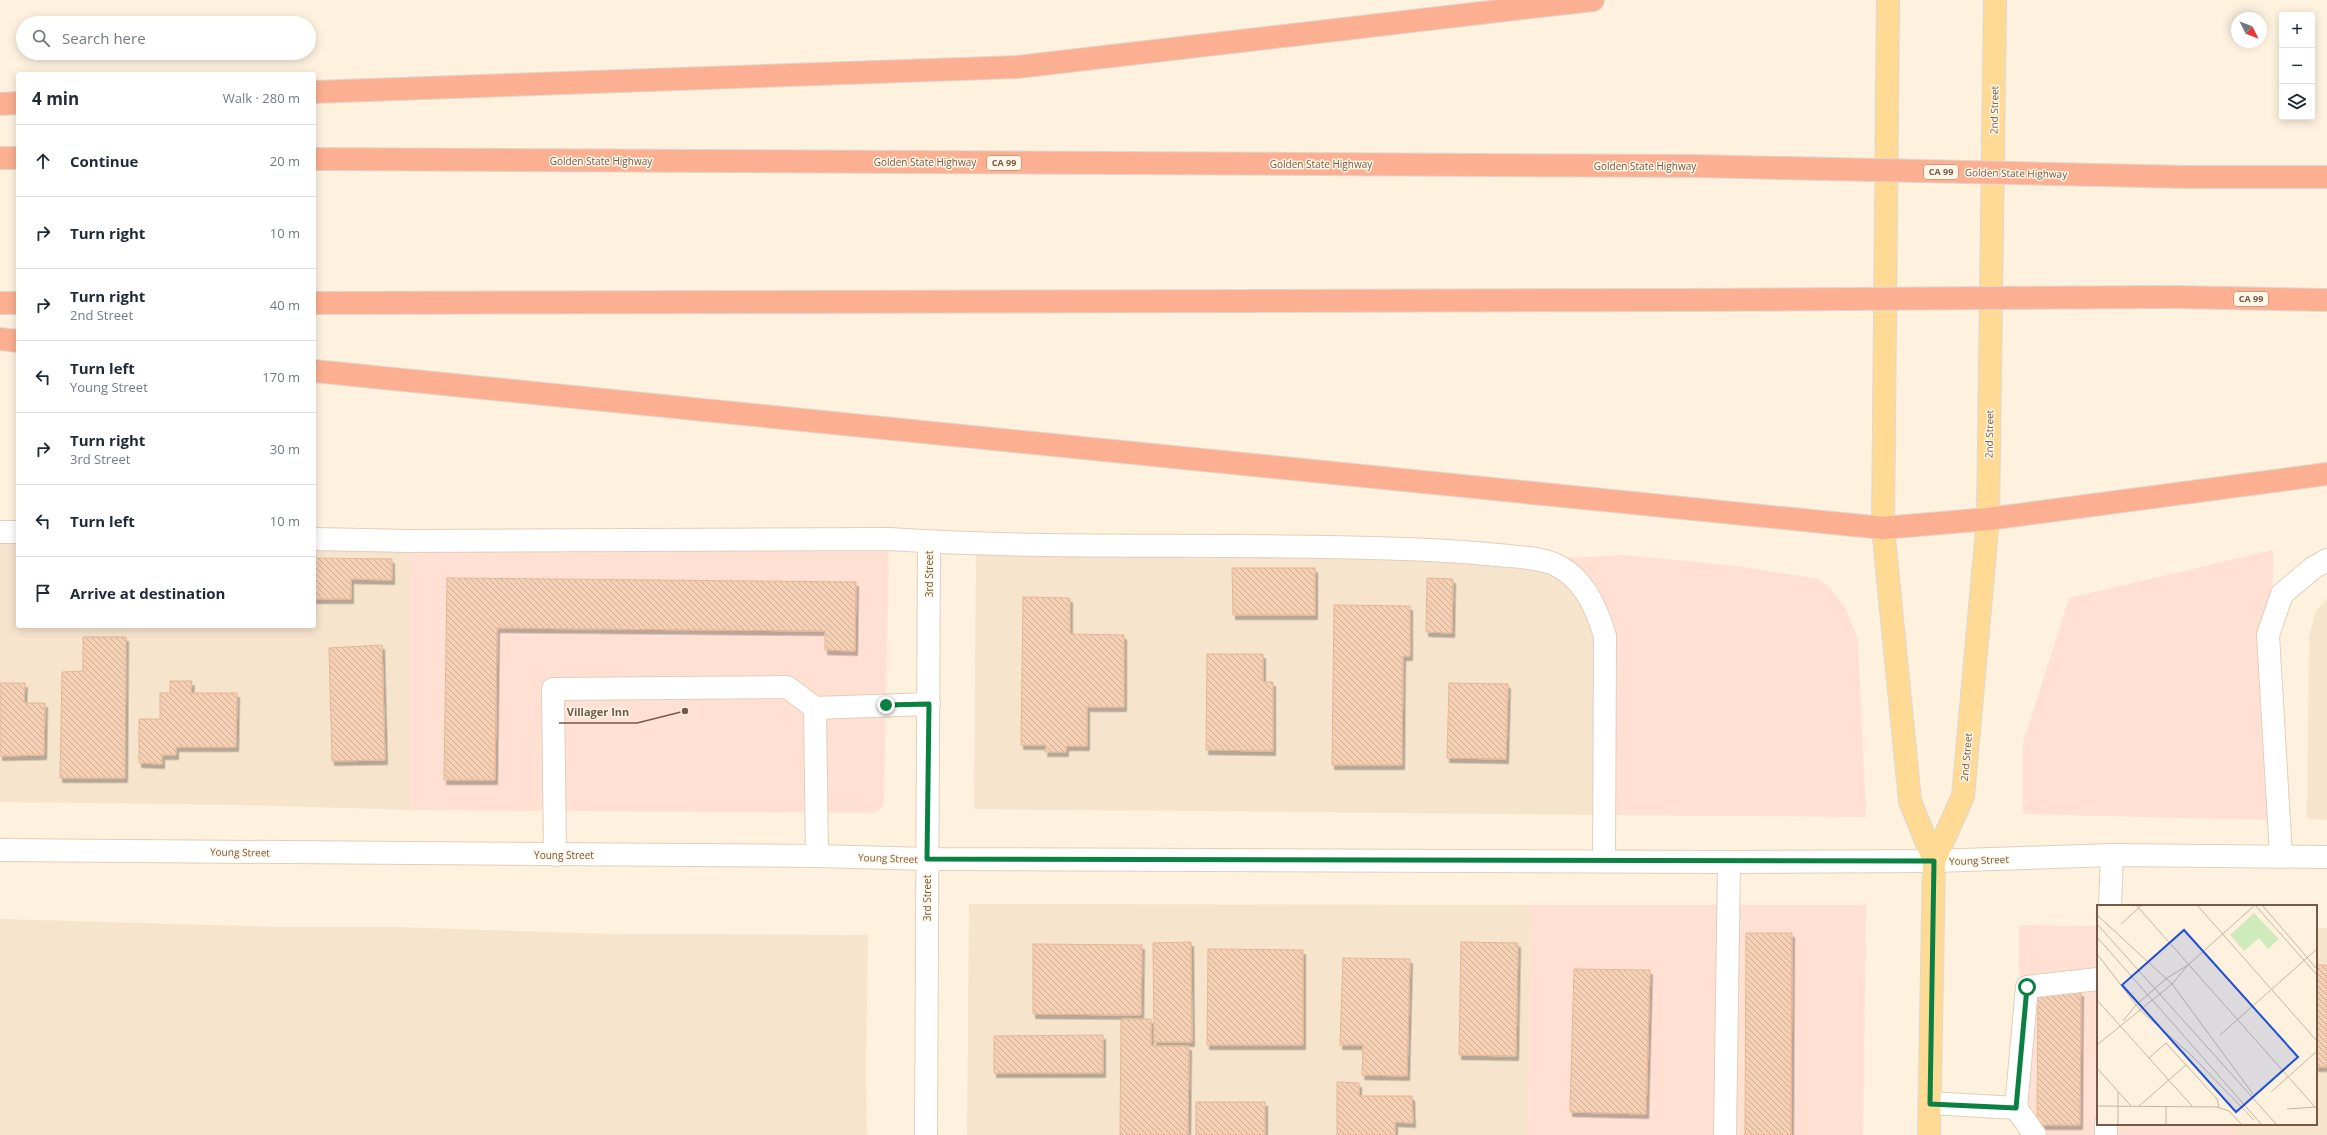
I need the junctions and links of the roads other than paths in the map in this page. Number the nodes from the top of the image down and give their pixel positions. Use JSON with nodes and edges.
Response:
{"nodes":[{"id":1,"x":1593,"y":0,"type":"edge"},
{"id":2,"x":1888,"y":0,"type":"edge"},
{"id":3,"x":1996,"y":0,"type":"edge"},
{"id":4,"x":316,"y":92,"type":"edge"},
{"id":5,"x":16,"y":103,"type":"edge"},
{"id":6,"x":0,"y":104,"type":"edge"},
{"id":7,"x":0,"y":158,"type":"edge"},
{"id":8,"x":16,"y":158,"type":"edge"},
{"id":9,"x":316,"y":160,"type":"edge"},
{"id":10,"x":2327,"y":177,"type":"edge"},
{"id":11,"x":2327,"y":300,"type":"edge"},
{"id":12,"x":316,"y":302,"type":"edge"},
{"id":13,"x":0,"y":303,"type":"edge"},
{"id":14,"x":16,"y":303,"type":"edge"},
{"id":15,"x":0,"y":339,"type":"edge"},
{"id":16,"x":16,"y":341,"type":"edge"},
{"id":17,"x":316,"y":371,"type":"edge"},
{"id":18,"x":2327,"y":474,"type":"edge"},
{"id":19,"x":1988,"y":519,"type":"junction"},
{"id":20,"x":1883,"y":528,"type":"junction"},
{"id":21,"x":0,"y":532,"type":"edge"},
{"id":22,"x":16,"y":532,"type":"edge"},
{"id":23,"x":316,"y":539,"type":"edge"},
{"id":24,"x":929,"y":542,"type":"junction"},
{"id":25,"x":2327,"y":560,"type":"edge"},
{"id":26,"x":929,"y":704,"type":"junction"},
{"id":27,"x":815,"y":708,"type":"junction"},
{"id":28,"x":0,"y":850,"type":"edge"},
{"id":29,"x":555,"y":855,"type":"junction"},
{"id":30,"x":2112,"y":855,"type":"junction"},
{"id":31,"x":817,"y":856,"type":"junction"},
{"id":32,"x":2281,"y":856,"type":"junction"},
{"id":33,"x":2327,"y":857,"type":"edge"},
{"id":34,"x":927,"y":859,"type":"junction"},
{"id":35,"x":1604,"y":861,"type":"junction"},
{"id":36,"x":1934,"y":861,"type":"junction"},
{"id":37,"x":1729,"y":862,"type":"junction"},
{"id":38,"x":2110,"y":905,"type":"edge"},
{"id":39,"x":2097,"y":979,"type":"edge"},
{"id":40,"x":1930,"y":1104,"type":"junction"},
{"id":41,"x":2016,"y":1108,"type":"junction"},
{"id":42,"x":926,"y":1135,"type":"edge"},
{"id":43,"x":1725,"y":1135,"type":"edge"},
{"id":44,"x":1929,"y":1135,"type":"edge"},
{"id":45,"x":2035,"y":1135,"type":"edge"}],
"edges":[{"from":1,"to":4,"type":"highway"},
{"from":2,"to":20,"type":"main road","name":"2nd Street"},
{"from":3,"to":19,"type":"main road","name":"2nd Street"},
{"from":5,"to":6,"type":"highway"},
{"from":7,"to":8,"type":"highway"},
{"from":9,"to":10,"type":"highway","name":"Golden State Highway","number":"CA 99","bridge":true},
{"from":11,"to":12,"type":"highway","number":"CA 99","bridge":true},
{"from":13,"to":14,"type":"highway"},
{"from":15,"to":16,"type":"highway"},
{"from":17,"to":20,"type":"highway"},
{"from":18,"to":19,"type":"highway"},
{"from":19,"to":20,"type":"highway"},
{"from":19,"to":36,"type":"main road","name":"2nd Street"},
{"from":20,"to":36,"type":"main road","name":"2nd Street"},
{"from":21,"to":22,"type":"street"},
{"from":23,"to":24,"type":"street"},
{"from":24,"to":26,"type":"street","name":"3rd Street"},
{"from":24,"to":35,"type":"street"},
{"from":25,"to":32,"type":"street"},
{"from":26,"to":27,"type":"street"},
{"from":26,"to":34,"type":"street","name":"3rd Street"},
{"from":27,"to":29,"type":"street"},
{"from":27,"to":31,"type":"street"},
{"from":28,"to":29,"type":"street","name":"Young Street"},
{"from":29,"to":31,"type":"street","name":"Young Street"},
{"from":30,"to":32,"type":"street","name":"Young Street"},
{"from":30,"to":36,"type":"street","name":"Young Street"},
{"from":30,"to":38,"type":"street"},
{"from":31,"to":34,"type":"street","name":"Young Street"},
{"from":32,"to":33,"type":"street","name":"Young Street"},
{"from":34,"to":35,"type":"street","name":"Young Street"},
{"from":34,"to":42,"type":"street","name":"3rd Street"},
{"from":35,"to":37,"type":"street","name":"Young Street"},
{"from":36,"to":37,"type":"street","name":"Young Street"},
{"from":36,"to":40,"type":"main road","name":"2nd Street"},
{"from":37,"to":43,"type":"street"},
{"from":39,"to":41,"type":"street"},
{"from":40,"to":41,"type":"street"},
{"from":40,"to":44,"type":"main road","name":"2nd Street"},
{"from":41,"to":45,"type":"street"}]}
